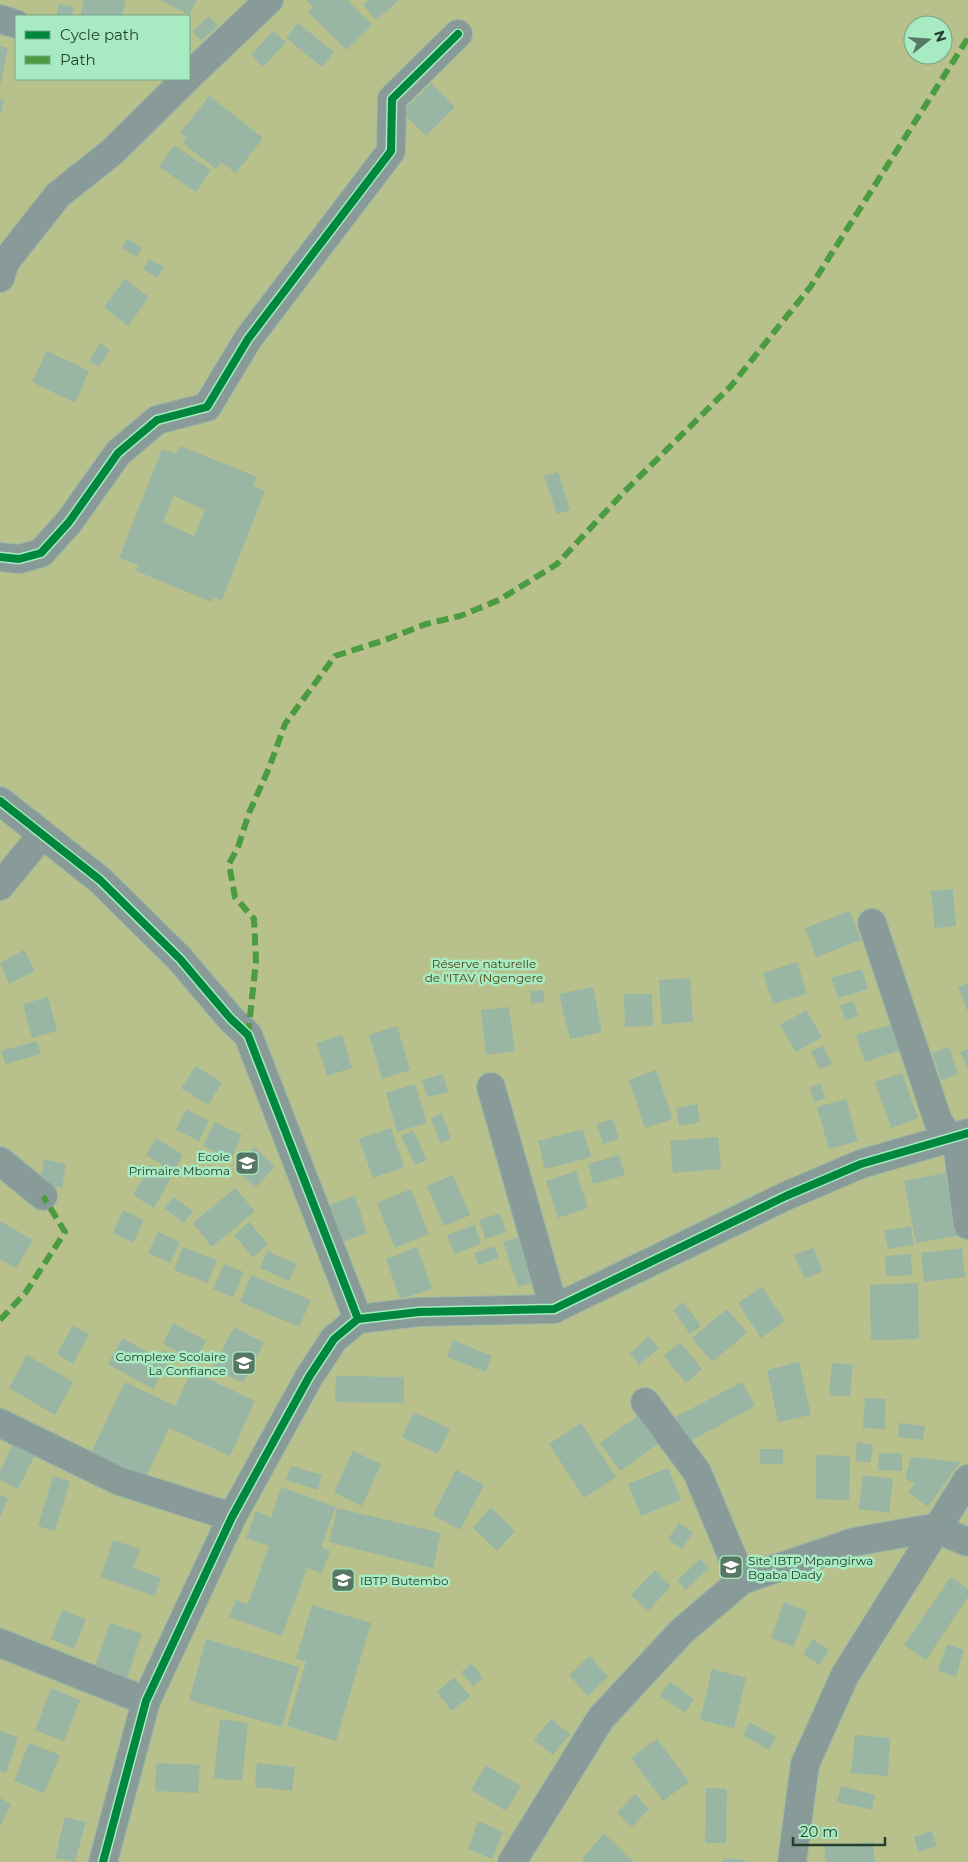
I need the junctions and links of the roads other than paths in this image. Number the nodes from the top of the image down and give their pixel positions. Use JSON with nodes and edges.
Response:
{"nodes":[{"id":1,"x":269,"y":0,"type":"edge"},
{"id":2,"x":0,"y":19,"type":"edge"},
{"id":3,"x":15,"y":24,"type":"edge"},
{"id":4,"x":458,"y":34,"type":"dead end"},
{"id":5,"x":190,"y":73,"type":"edge"},
{"id":6,"x":183,"y":80,"type":"edge"},
{"id":7,"x":2,"y":267,"type":"edge"},
{"id":8,"x":0,"y":557,"type":"edge"},
{"id":9,"x":0,"y":801,"type":"edge"},
{"id":10,"x":42,"y":835,"type":"junction"},
{"id":11,"x":0,"y":886,"type":"edge"},
{"id":12,"x":872,"y":923,"type":"dead end"},
{"id":13,"x":491,"y":1087,"type":"dead end"},
{"id":14,"x":959,"y":1135,"type":"edge"},
{"id":15,"x":0,"y":1161,"type":"edge"},
{"id":16,"x":43,"y":1196,"type":"dead end"},
{"id":17,"x":968,"y":1225,"type":"edge"},
{"id":18,"x":554,"y":1309,"type":"junction"},
{"id":19,"x":358,"y":1319,"type":"junction"},
{"id":20,"x":644,"y":1402,"type":"dead end"},
{"id":21,"x":0,"y":1423,"type":"edge"},
{"id":22,"x":968,"y":1479,"type":"edge"},
{"id":23,"x":232,"y":1518,"type":"junction"},
{"id":24,"x":936,"y":1528,"type":"junction"},
{"id":25,"x":968,"y":1542,"type":"edge"},
{"id":26,"x":742,"y":1580,"type":"junction"},
{"id":27,"x":0,"y":1643,"type":"edge"},
{"id":28,"x":146,"y":1701,"type":"junction"},
{"id":29,"x":103,"y":1862,"type":"edge"},
{"id":30,"x":512,"y":1862,"type":"edge"},
{"id":31,"x":792,"y":1862,"type":"edge"}],
"edges":[{"from":1,"to":5,"type":"street"},
{"from":2,"to":3,"type":"street"},
{"from":4,"to":8,"type":"street"},
{"from":6,"to":7,"type":"street"},
{"from":9,"to":10,"type":"street"},
{"from":10,"to":11,"type":"street"},
{"from":10,"to":19,"type":"street"},
{"from":12,"to":14,"type":"street"},
{"from":13,"to":18,"type":"street"},
{"from":14,"to":17,"type":"street"},
{"from":14,"to":18,"type":"street"},
{"from":15,"to":16,"type":"street"},
{"from":18,"to":19,"type":"street"},
{"from":19,"to":23,"type":"street"},
{"from":20,"to":26,"type":"street"},
{"from":21,"to":23,"type":"street"},
{"from":22,"to":24,"type":"street"},
{"from":23,"to":28,"type":"street"},
{"from":24,"to":25,"type":"street"},
{"from":24,"to":26,"type":"street"},
{"from":24,"to":31,"type":"street"},
{"from":26,"to":30,"type":"street"},
{"from":27,"to":28,"type":"street"},
{"from":28,"to":29,"type":"street"}]}
